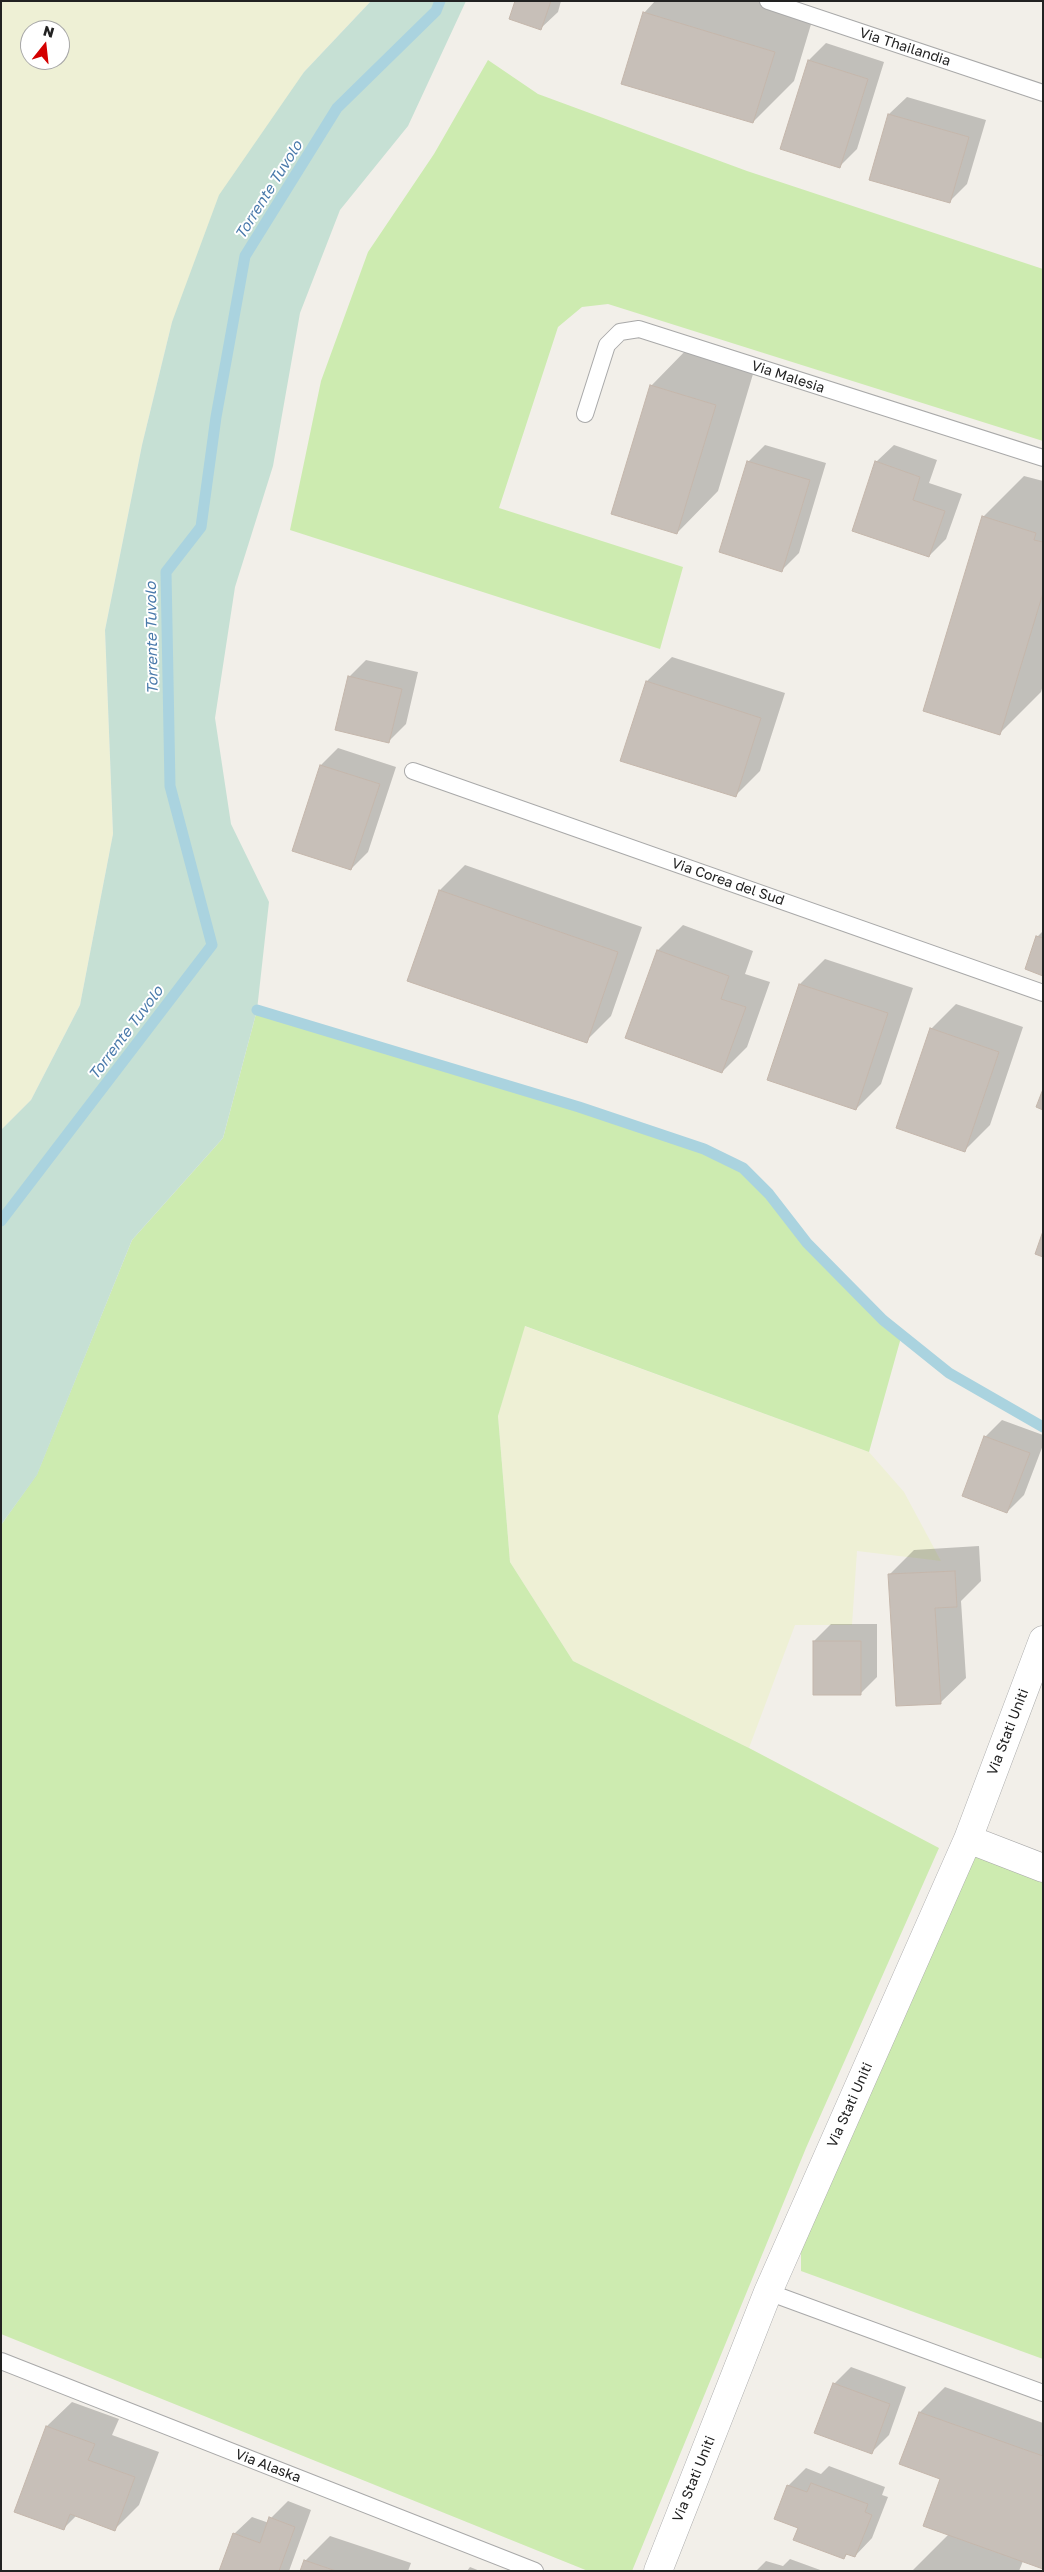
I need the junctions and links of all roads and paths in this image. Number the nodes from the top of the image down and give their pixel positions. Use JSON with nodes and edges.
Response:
{"nodes":[{"id":1,"x":768,"y":1,"type":"edge"},
{"id":2,"x":1043,"y":93,"type":"edge"},
{"id":3,"x":585,"y":414,"type":"dead end"},
{"id":4,"x":1043,"y":458,"type":"edge"},
{"id":5,"x":413,"y":771,"type":"dead end"},
{"id":6,"x":1043,"y":993,"type":"edge"},
{"id":7,"x":1043,"y":1640,"type":"edge"},
{"id":8,"x":968,"y":1839,"type":"junction"},
{"id":9,"x":1043,"y":1868,"type":"edge"},
{"id":10,"x":768,"y":2292,"type":"junction"},
{"id":11,"x":1,"y":2361,"type":"edge"},
{"id":12,"x":1043,"y":2393,"type":"edge"},
{"id":13,"x":534,"y":2571,"type":"edge"},
{"id":14,"x":658,"y":2571,"type":"edge"}],
"edges":[{"from":1,"to":2,"type":"lane","name":"Via Thailandia"},
{"from":3,"to":4,"type":"lane","name":"Via Malesia"},
{"from":5,"to":6,"type":"lane","name":"Via Corea del Sud"},
{"from":7,"to":8,"type":"street","name":"Via Stati Uniti"},
{"from":8,"to":9,"type":"street"},
{"from":8,"to":10,"type":"street","name":"Via Stati Uniti"},
{"from":10,"to":12,"type":"lane"},
{"from":10,"to":14,"type":"street","name":"Via Stati Uniti"},
{"from":11,"to":13,"type":"lane","name":"Via Alaska"}]}
